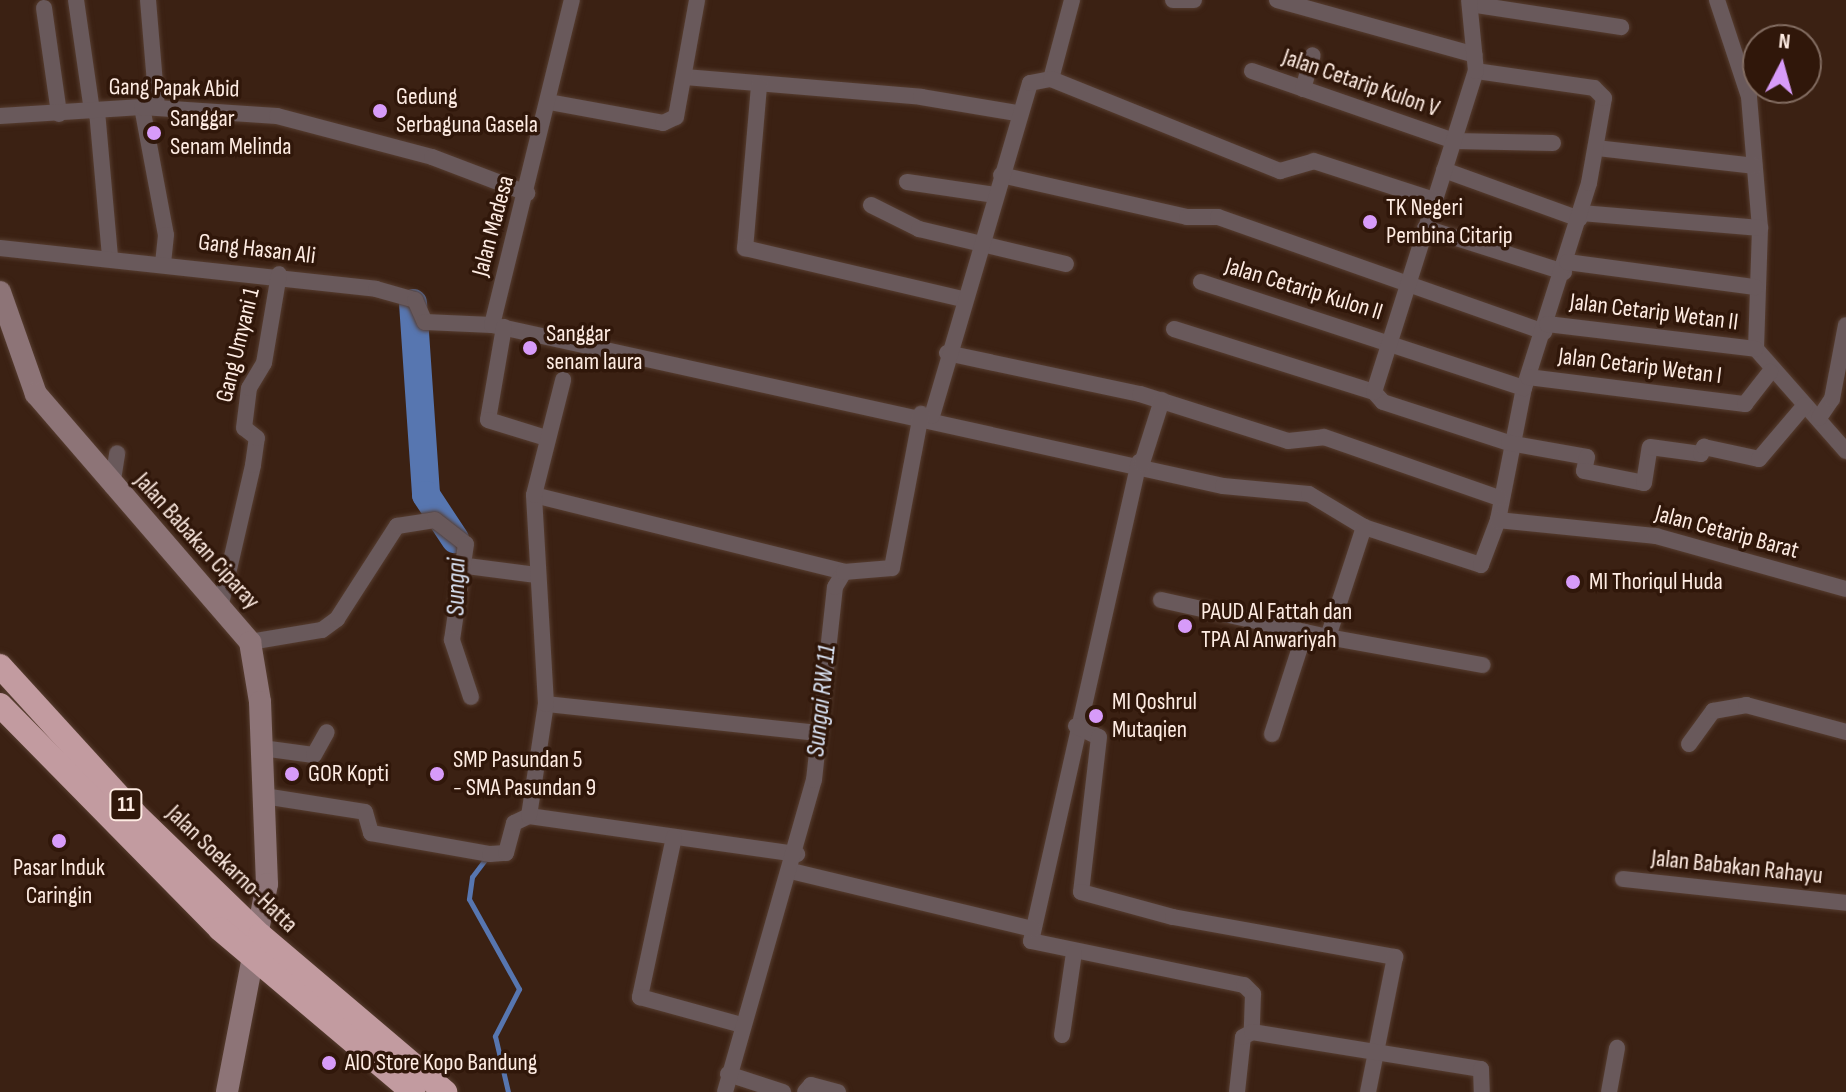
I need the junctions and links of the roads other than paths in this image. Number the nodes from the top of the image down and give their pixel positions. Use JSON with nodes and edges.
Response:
{"nodes":[{"id":1,"x":76,"y":0,"type":"edge"},
{"id":2,"x":148,"y":0,"type":"edge"},
{"id":3,"x":572,"y":0,"type":"edge"},
{"id":4,"x":697,"y":0,"type":"edge"},
{"id":5,"x":1072,"y":0,"type":"edge"},
{"id":6,"x":1173,"y":0,"type":"edge"},
{"id":7,"x":1194,"y":0,"type":"edge"},
{"id":8,"x":1277,"y":0,"type":"edge"},
{"id":9,"x":1717,"y":0,"type":"edge"},
{"id":10,"x":1470,"y":2,"type":"edge"},
{"id":11,"x":44,"y":8,"type":"dead end"},
{"id":12,"x":1621,"y":27,"type":"dead end"},
{"id":13,"x":1313,"y":55,"type":"dead end"},
{"id":14,"x":1476,"y":63,"type":"junction"},
{"id":15,"x":1252,"y":71,"type":"dead end"},
{"id":16,"x":685,"y":77,"type":"junction"},
{"id":17,"x":1051,"y":79,"type":"junction"},
{"id":18,"x":759,"y":86,"type":"junction"},
{"id":19,"x":1303,"y":89,"type":"junction"},
{"id":20,"x":549,"y":102,"type":"junction"},
{"id":21,"x":150,"y":107,"type":"junction"},
{"id":22,"x":95,"y":111,"type":"junction"},
{"id":23,"x":1017,"y":113,"type":"junction"},
{"id":24,"x":59,"y":114,"type":"junction"},
{"id":25,"x":0,"y":116,"type":"edge"},
{"id":26,"x":1454,"y":141,"type":"junction"},
{"id":27,"x":1553,"y":143,"type":"dead end"},
{"id":28,"x":1597,"y":148,"type":"junction"},
{"id":29,"x":1754,"y":166,"type":"junction"},
{"id":30,"x":1444,"y":170,"type":"junction"},
{"id":31,"x":1001,"y":175,"type":"junction"},
{"id":32,"x":907,"y":182,"type":"dead end"},
{"id":33,"x":527,"y":193,"type":"junction"},
{"id":34,"x":995,"y":195,"type":"junction"},
{"id":35,"x":1434,"y":200,"type":"junction"},
{"id":36,"x":871,"y":205,"type":"dead end"},
{"id":37,"x":1580,"y":216,"type":"junction"},
{"id":38,"x":1425,"y":228,"type":"junction"},
{"id":39,"x":1760,"y":228,"type":"junction"},
{"id":40,"x":979,"y":242,"type":"junction"},
{"id":41,"x":0,"y":248,"type":"edge"},
{"id":42,"x":110,"y":258,"type":"junction"},
{"id":43,"x":163,"y":263,"type":"junction"},
{"id":44,"x":1066,"y":264,"type":"dead end"},
{"id":45,"x":1566,"y":267,"type":"junction"},
{"id":46,"x":279,"y":274,"type":"junction"},
{"id":47,"x":1201,"y":282,"type":"dead end"},
{"id":48,"x":1410,"y":286,"type":"junction"},
{"id":49,"x":1755,"y":287,"type":"junction"},
{"id":50,"x":0,"y":292,"type":"edge"},
{"id":51,"x":954,"y":297,"type":"junction"},
{"id":52,"x":1846,"y":325,"type":"edge"},
{"id":53,"x":498,"y":326,"type":"junction"},
{"id":54,"x":1546,"y":328,"type":"junction"},
{"id":55,"x":1174,"y":329,"type":"dead end"},
{"id":56,"x":1392,"y":342,"type":"junction"},
{"id":57,"x":1756,"y":349,"type":"junction"},
{"id":58,"x":947,"y":353,"type":"junction"},
{"id":59,"x":1770,"y":372,"type":"junction"},
{"id":60,"x":563,"y":380,"type":"dead end"},
{"id":61,"x":1526,"y":383,"type":"junction"},
{"id":62,"x":1374,"y":392,"type":"junction"},
{"id":63,"x":1162,"y":400,"type":"junction"},
{"id":64,"x":1805,"y":405,"type":"junction"},
{"id":65,"x":926,"y":415,"type":"junction"},
{"id":66,"x":1819,"y":418,"type":"junction"},
{"id":67,"x":543,"y":437,"type":"junction"},
{"id":68,"x":1509,"y":443,"type":"junction"},
{"id":69,"x":1846,"y":451,"type":"edge"},
{"id":70,"x":117,"y":453,"type":"dead end"},
{"id":71,"x":1140,"y":462,"type":"junction"},
{"id":72,"x":112,"y":486,"type":"junction"},
{"id":73,"x":534,"y":495,"type":"junction"},
{"id":74,"x":1499,"y":498,"type":"junction"},
{"id":75,"x":1498,"y":520,"type":"junction"},
{"id":76,"x":1364,"y":527,"type":"junction"},
{"id":77,"x":467,"y":566,"type":"junction"},
{"id":78,"x":844,"y":572,"type":"junction"},
{"id":79,"x":536,"y":575,"type":"junction"},
{"id":80,"x":1846,"y":589,"type":"edge"},
{"id":81,"x":1161,"y":600,"type":"dead end"},
{"id":82,"x":221,"y":604,"type":"junction"},
{"id":83,"x":1305,"y":632,"type":"junction"},
{"id":84,"x":1328,"y":637,"type":"junction"},
{"id":85,"x":250,"y":642,"type":"junction"},
{"id":86,"x":1482,"y":665,"type":"dead end"},
{"id":87,"x":0,"y":666,"type":"edge"},
{"id":88,"x":471,"y":697,"type":"dead end"},
{"id":89,"x":546,"y":704,"type":"junction"},
{"id":90,"x":0,"y":705,"type":"edge"},
{"id":91,"x":1076,"y":726,"type":"junction"},
{"id":92,"x":327,"y":732,"type":"dead end"},
{"id":93,"x":1846,"y":732,"type":"edge"},
{"id":94,"x":819,"y":733,"type":"junction"},
{"id":95,"x":1272,"y":734,"type":"dead end"},
{"id":96,"x":1689,"y":744,"type":"dead end"},
{"id":97,"x":262,"y":748,"type":"junction"},
{"id":98,"x":264,"y":796,"type":"junction"},
{"id":99,"x":529,"y":816,"type":"junction"},
{"id":100,"x":674,"y":837,"type":"junction"},
{"id":101,"x":797,"y":854,"type":"junction"},
{"id":102,"x":791,"y":871,"type":"junction"},
{"id":103,"x":1623,"y":879,"type":"dead end"},
{"id":104,"x":1846,"y":903,"type":"edge"},
{"id":105,"x":1033,"y":929,"type":"junction"},
{"id":106,"x":260,"y":935,"type":"junction"},
{"id":107,"x":1074,"y":953,"type":"junction"},
{"id":108,"x":254,"y":961,"type":"junction"},
{"id":109,"x":742,"y":1025,"type":"junction"},
{"id":110,"x":1252,"y":1032,"type":"junction"},
{"id":111,"x":1062,"y":1035,"type":"dead end"},
{"id":112,"x":1617,"y":1048,"type":"dead end"},
{"id":113,"x":1374,"y":1054,"type":"junction"},
{"id":114,"x":728,"y":1074,"type":"junction"},
{"id":115,"x":409,"y":1090,"type":"edge"},
{"id":116,"x":227,"y":1092,"type":"edge"},
{"id":117,"x":445,"y":1092,"type":"edge"},
{"id":118,"x":725,"y":1092,"type":"edge"},
{"id":119,"x":783,"y":1092,"type":"edge"},
{"id":120,"x":805,"y":1092,"type":"edge"},
{"id":121,"x":838,"y":1092,"type":"edge"},
{"id":122,"x":1237,"y":1092,"type":"edge"},
{"id":123,"x":1368,"y":1092,"type":"edge"},
{"id":124,"x":1482,"y":1092,"type":"edge"},
{"id":125,"x":1609,"y":1092,"type":"edge"}],
"edges":[{"from":1,"to":22,"type":"street"},
{"from":2,"to":21,"type":"street"},
{"from":3,"to":20,"type":"street","name":"Jalan Madesa"},
{"from":4,"to":16,"type":"street"},
{"from":5,"to":17,"type":"street"},
{"from":6,"to":7,"type":"street"},
{"from":8,"to":14,"type":"street"},
{"from":9,"to":29,"type":"street"},
{"from":10,"to":12,"type":"street"},
{"from":10,"to":14,"type":"street"},
{"from":11,"to":24,"type":"street"},
{"from":13,"to":19,"type":"street"},
{"from":14,"to":26,"type":"street"},
{"from":14,"to":28,"type":"street"},
{"from":15,"to":19,"type":"street","name":"Jalan Cetarip Kulon V"},
{"from":16,"to":18,"type":"street"},
{"from":16,"to":20,"type":"street"},
{"from":17,"to":23,"type":"street"},
{"from":17,"to":35,"type":"street"},
{"from":18,"to":23,"type":"street"},
{"from":18,"to":51,"type":"street"},
{"from":19,"to":26,"type":"street","name":"Jalan Cetarip Kulon V"},
{"from":20,"to":33,"type":"street","name":"Jalan Madesa"},
{"from":21,"to":22,"type":"street","name":"Gang Papak Abid"},
{"from":21,"to":33,"type":"street","name":"Gang Papak Abid"},
{"from":21,"to":43,"type":"street"},
{"from":22,"to":24,"type":"street","name":"Gang Papak Abid"},
{"from":22,"to":42,"type":"street"},
{"from":23,"to":31,"type":"street"},
{"from":24,"to":25,"type":"street","name":"Gang Papak Abid"},
{"from":26,"to":27,"type":"street","name":"Jalan Cetarip Kulon V"},
{"from":26,"to":30,"type":"street"},
{"from":28,"to":29,"type":"street"},
{"from":28,"to":37,"type":"street"},
{"from":29,"to":39,"type":"street"},
{"from":30,"to":35,"type":"street"},
{"from":30,"to":37,"type":"street"},
{"from":31,"to":34,"type":"street"},
{"from":31,"to":48,"type":"street","name":"Jalan Cetarip Wetan II"},
{"from":32,"to":34,"type":"street"},
{"from":33,"to":53,"type":"street","name":"Jalan Madesa"},
{"from":34,"to":40,"type":"street"},
{"from":35,"to":38,"type":"street"},
{"from":36,"to":40,"type":"street"},
{"from":37,"to":39,"type":"street"},
{"from":37,"to":45,"type":"street"},
{"from":38,"to":45,"type":"street"},
{"from":38,"to":48,"type":"street"},
{"from":39,"to":49,"type":"street"},
{"from":40,"to":44,"type":"street"},
{"from":40,"to":51,"type":"street"},
{"from":41,"to":42,"type":"street","name":"Gang Hasan Ali"},
{"from":42,"to":43,"type":"street","name":"Gang Hasan Ali"},
{"from":43,"to":46,"type":"street","name":"Gang Hasan Ali"},
{"from":45,"to":49,"type":"street"},
{"from":45,"to":54,"type":"street"},
{"from":46,"to":53,"type":"street","name":"Gang Hasan Ali"},
{"from":46,"to":82,"type":"street","name":"Gang Umyani 1"},
{"from":47,"to":56,"type":"street","name":"Jalan Cetarip Kulon II"},
{"from":48,"to":54,"type":"street","name":"Jalan Cetarip Wetan II"},
{"from":48,"to":56,"type":"street"},
{"from":49,"to":57,"type":"street"},
{"from":50,"to":72,"type":"street","name":"Jalan Babakan Ciparay"},
{"from":51,"to":58,"type":"street"},
{"from":52,"to":66,"type":"street"},
{"from":53,"to":65,"type":"street"},
{"from":53,"to":67,"type":"street","name":"Jalan Madesa"},
{"from":54,"to":57,"type":"street","name":"Jalan Cetarip Wetan II"},
{"from":54,"to":61,"type":"street"},
{"from":55,"to":62,"type":"street"},
{"from":56,"to":61,"type":"street","name":"Jalan Cetarip Kulon II"},
{"from":56,"to":62,"type":"street"},
{"from":57,"to":59,"type":"street"},
{"from":58,"to":63,"type":"street"},
{"from":58,"to":65,"type":"street"},
{"from":59,"to":61,"type":"street","name":"Jalan Cetarip Wetan I"},
{"from":59,"to":64,"type":"street"},
{"from":60,"to":67,"type":"street"},
{"from":61,"to":68,"type":"street"},
{"from":62,"to":68,"type":"street"},
{"from":63,"to":71,"type":"street"},
{"from":63,"to":74,"type":"street"},
{"from":64,"to":66,"type":"street"},
{"from":64,"to":68,"type":"street"},
{"from":65,"to":71,"type":"street"},
{"from":65,"to":78,"type":"street"},
{"from":66,"to":69,"type":"street"},
{"from":67,"to":73,"type":"street"},
{"from":68,"to":74,"type":"street"},
{"from":70,"to":72,"type":"street"},
{"from":71,"to":76,"type":"street"},
{"from":71,"to":91,"type":"street"},
{"from":72,"to":82,"type":"street","name":"Jalan Babakan Ciparay"},
{"from":73,"to":78,"type":"street"},
{"from":73,"to":79,"type":"street"},
{"from":74,"to":75,"type":"street"},
{"from":75,"to":76,"type":"street"},
{"from":75,"to":80,"type":"street","name":"Jalan Cetarip Barat"},
{"from":76,"to":84,"type":"street"},
{"from":77,"to":79,"type":"street"},
{"from":77,"to":85,"type":"street"},
{"from":77,"to":88,"type":"street"},
{"from":78,"to":94,"type":"street"},
{"from":79,"to":89,"type":"street"},
{"from":81,"to":83,"type":"street"},
{"from":82,"to":85,"type":"street","name":"Jalan Babakan Ciparay"},
{"from":83,"to":84,"type":"street"},
{"from":83,"to":95,"type":"street"},
{"from":84,"to":86,"type":"street"},
{"from":85,"to":97,"type":"street","name":"Jalan Babakan Ciparay"},
{"from":87,"to":106,"type":"highway","name":"Jalan Soekarno-Hatta","number":"11"},
{"from":89,"to":94,"type":"street"},
{"from":89,"to":99,"type":"street"},
{"from":90,"to":108,"type":"highway","name":"Jalan Soekarno-Hatta","number":"11"},
{"from":91,"to":105,"type":"street"},
{"from":91,"to":113,"type":"street"},
{"from":92,"to":97,"type":"street"},
{"from":93,"to":96,"type":"street"},
{"from":94,"to":101,"type":"street"},
{"from":97,"to":98,"type":"street","name":"Jalan Babakan Ciparay"},
{"from":98,"to":99,"type":"street"},
{"from":98,"to":106,"type":"street","name":"Jalan Babakan Ciparay"},
{"from":99,"to":100,"type":"street"},
{"from":100,"to":101,"type":"street"},
{"from":100,"to":109,"type":"street"},
{"from":101,"to":102,"type":"street"},
{"from":102,"to":105,"type":"street"},
{"from":102,"to":109,"type":"street"},
{"from":103,"to":104,"type":"street","name":"Jalan Babakan Rahayu"},
{"from":105,"to":107,"type":"street"},
{"from":106,"to":108,"type":"street","name":"Jalan Babakan Ciparay"},
{"from":106,"to":117,"type":"highway","name":"Jalan Soekarno-Hatta","number":"11"},
{"from":107,"to":110,"type":"street"},
{"from":107,"to":111,"type":"street"},
{"from":108,"to":115,"type":"highway","name":"Jalan Soekarno-Hatta","number":"11"},
{"from":108,"to":116,"type":"street","name":"Jalan Babakan Ciparay"},
{"from":109,"to":114,"type":"street"},
{"from":110,"to":113,"type":"street"},
{"from":110,"to":122,"type":"street"},
{"from":112,"to":125,"type":"street"},
{"from":113,"to":123,"type":"street"},
{"from":113,"to":124,"type":"street"},
{"from":114,"to":118,"type":"street"},
{"from":114,"to":119,"type":"street"},
{"from":120,"to":121,"type":"street"}]}
